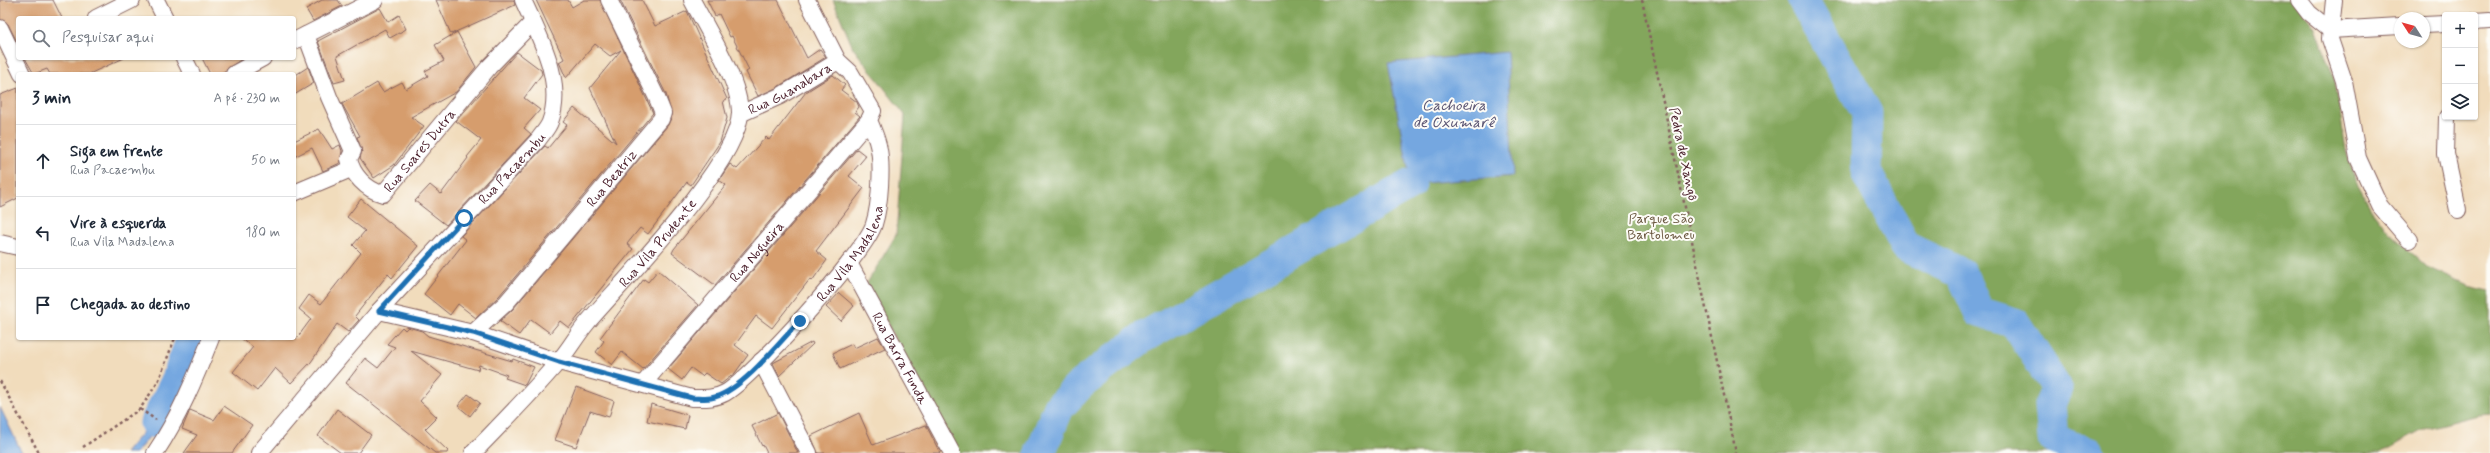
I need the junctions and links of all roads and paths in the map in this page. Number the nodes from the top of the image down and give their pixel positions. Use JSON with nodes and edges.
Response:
{"nodes":[{"id":1,"x":132,"y":0,"type":"edge"},
{"id":2,"x":156,"y":0,"type":"edge"},
{"id":3,"x":375,"y":0,"type":"edge"},
{"id":4,"x":523,"y":0,"type":"edge"},
{"id":5,"x":609,"y":0,"type":"edge"},
{"id":6,"x":692,"y":0,"type":"edge"},
{"id":7,"x":808,"y":0,"type":"edge"},
{"id":8,"x":1642,"y":0,"type":"edge"},
{"id":9,"x":2299,"y":0,"type":"edge"},
{"id":10,"x":2334,"y":0,"type":"edge"},
{"id":11,"x":100,"y":16,"type":"edge"},
{"id":12,"x":164,"y":16,"type":"edge"},
{"id":13,"x":2490,"y":20,"type":"edge"},
{"id":14,"x":2478,"y":21,"type":"edge"},
{"id":15,"x":533,"y":22,"type":"junction"},
{"id":16,"x":2442,"y":24,"type":"edge"},
{"id":17,"x":2430,"y":25,"type":"edge"},
{"id":18,"x":2394,"y":26,"type":"edge"},
{"id":19,"x":0,"y":28,"type":"edge"},
{"id":20,"x":2330,"y":30,"type":"junction"},
{"id":21,"x":300,"y":38,"type":"edge"},
{"id":22,"x":16,"y":58,"type":"edge"},
{"id":23,"x":17,"y":60,"type":"edge"},
{"id":24,"x":185,"y":60,"type":"edge"},
{"id":25,"x":259,"y":60,"type":"edge"},
{"id":26,"x":838,"y":61,"type":"junction"},
{"id":27,"x":21,"y":72,"type":"edge"},
{"id":28,"x":191,"y":72,"type":"edge"},
{"id":29,"x":238,"y":72,"type":"edge"},
{"id":30,"x":740,"y":114,"type":"junction"},
{"id":31,"x":869,"y":120,"type":"junction"},
{"id":32,"x":2447,"y":120,"type":"edge"},
{"id":33,"x":351,"y":169,"type":"junction"},
{"id":34,"x":296,"y":193,"type":"edge"},
{"id":35,"x":2458,"y":210,"type":"dead end"},
{"id":36,"x":2409,"y":240,"type":"dead end"},
{"id":37,"x":0,"y":243,"type":"edge"},
{"id":38,"x":16,"y":246,"type":"edge"},
{"id":39,"x":849,"y":263,"type":"junction"},
{"id":40,"x":379,"y":311,"type":"junction"},
{"id":41,"x":473,"y":333,"type":"junction"},
{"id":42,"x":174,"y":340,"type":"edge"},
{"id":43,"x":210,"y":340,"type":"edge"},
{"id":44,"x":559,"y":362,"type":"junction"},
{"id":45,"x":761,"y":362,"type":"junction"},
{"id":46,"x":0,"y":381,"type":"edge"},
{"id":47,"x":644,"y":384,"type":"junction"},
{"id":48,"x":140,"y":409,"type":"junction"},
{"id":49,"x":152,"y":418,"type":"dead end"},
{"id":50,"x":83,"y":447,"type":"dead end"},
{"id":51,"x":39,"y":453,"type":"edge"},
{"id":52,"x":155,"y":453,"type":"edge"},
{"id":53,"x":259,"y":453,"type":"edge"},
{"id":54,"x":473,"y":453,"type":"edge"},
{"id":55,"x":809,"y":453,"type":"edge"},
{"id":56,"x":952,"y":453,"type":"edge"},
{"id":57,"x":1736,"y":453,"type":"edge"}],
"edges":[{"from":1,"to":11,"type":"street"},
{"from":2,"to":12,"type":"street"},
{"from":3,"to":21,"type":"street"},
{"from":4,"to":15,"type":"street","name":"Rua Pacaembu"},
{"from":5,"to":41,"type":"street","name":"Rua Beatriz"},
{"from":6,"to":30,"type":"street","name":"Rua Vila Prudente"},
{"from":7,"to":26,"type":"street","name":"Rua Vila Madalena"},
{"from":8,"to":57,"type":"path","name":"Pedra de Xangô"},
{"from":9,"to":20,"type":"street"},
{"from":10,"to":20,"type":"street"},
{"from":13,"to":14,"type":"street"},
{"from":15,"to":33,"type":"street","name":"Rua Soares Dutra"},
{"from":15,"to":40,"type":"street","name":"Rua Pacaembu"},
{"from":16,"to":17,"type":"street"},
{"from":18,"to":20,"type":"street"},
{"from":19,"to":22,"type":"street"},
{"from":20,"to":36,"type":"street"},
{"from":21,"to":33,"type":"street"},
{"from":23,"to":27,"type":"street"},
{"from":24,"to":28,"type":"street"},
{"from":25,"to":29,"type":"street"},
{"from":26,"to":30,"type":"street","name":"Rua Guanabara"},
{"from":26,"to":31,"type":"street","name":"Rua Vila Madalena"},
{"from":30,"to":44,"type":"street","name":"Rua Vila Prudente"},
{"from":31,"to":39,"type":"street","name":"Rua Vila Madalena"},
{"from":31,"to":47,"type":"street","name":"Rua Nogueira"},
{"from":32,"to":35,"type":"street"},
{"from":33,"to":34,"type":"street"},
{"from":37,"to":38,"type":"street"},
{"from":39,"to":45,"type":"street","name":"Rua Vila Madalena"},
{"from":39,"to":56,"type":"street","name":"Rua Barra Funda"},
{"from":40,"to":41,"type":"street","name":"Rua Vila Madalena"},
{"from":40,"to":53,"type":"street","name":"Rua Pacaembu"},
{"from":41,"to":44,"type":"street","name":"Rua Vila Madalena"},
{"from":42,"to":48,"type":"path"},
{"from":43,"to":52,"type":"street"},
{"from":44,"to":47,"type":"street","name":"Rua Vila Madalena"},
{"from":44,"to":54,"type":"street","name":"Rua Vila Prudente"},
{"from":45,"to":47,"type":"street","name":"Rua Vila Madalena"},
{"from":45,"to":55,"type":"street"},
{"from":46,"to":51,"type":"path"},
{"from":48,"to":49,"type":"path"},
{"from":48,"to":50,"type":"path"}]}
